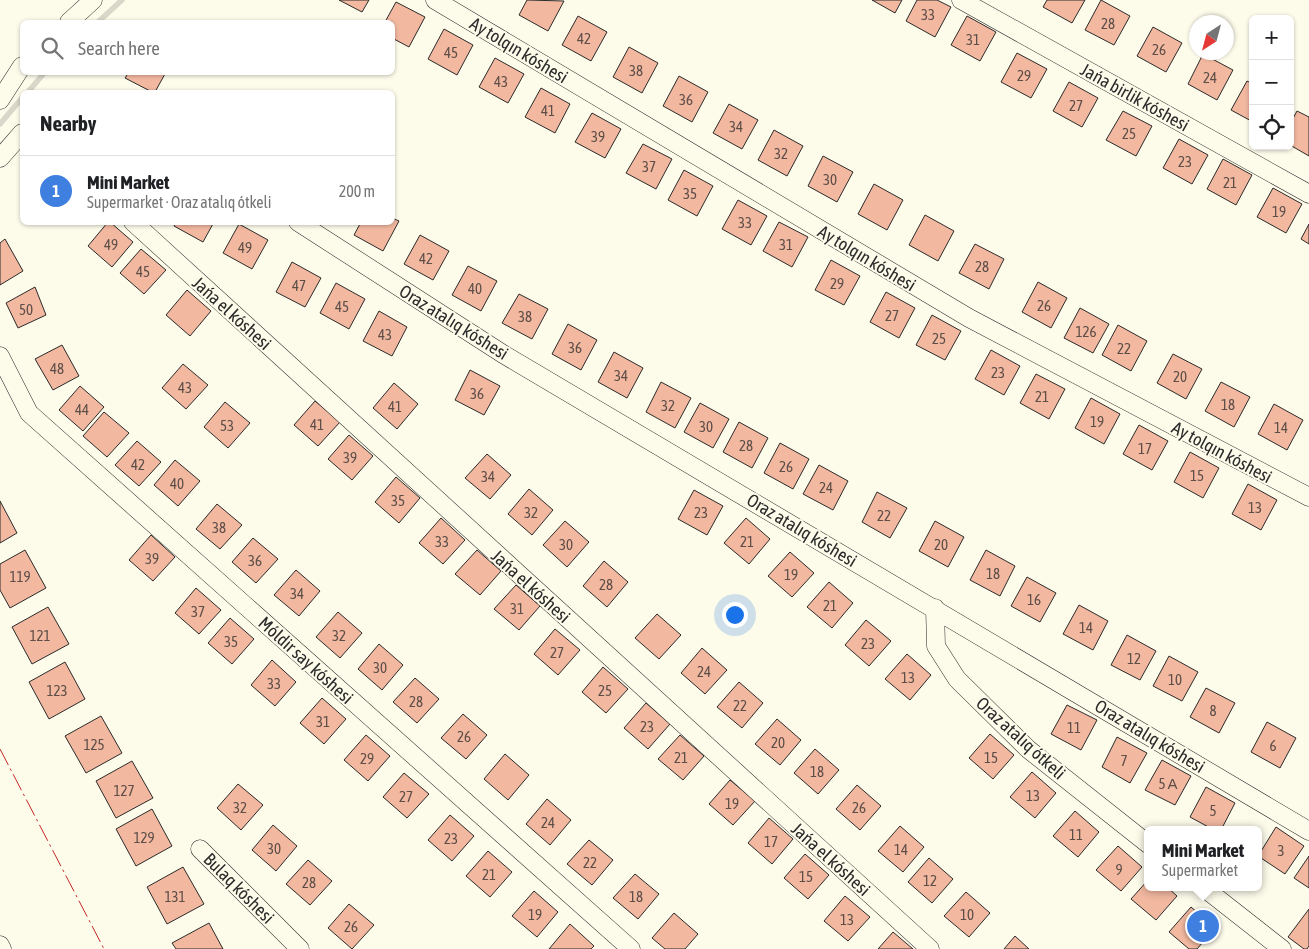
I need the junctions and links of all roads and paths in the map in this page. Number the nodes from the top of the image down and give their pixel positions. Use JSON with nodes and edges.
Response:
{"nodes":[{"id":1,"x":93,"y":0,"type":"edge"},
{"id":2,"x":435,"y":0,"type":"edge"},
{"id":3,"x":961,"y":0,"type":"edge"},
{"id":4,"x":71,"y":20,"type":"edge"},
{"id":5,"x":20,"y":69,"type":"edge"},
{"id":6,"x":0,"y":100,"type":"edge"},
{"id":7,"x":20,"y":135,"type":"edge"},
{"id":8,"x":0,"y":158,"type":"edge"},
{"id":9,"x":1309,"y":194,"type":"edge"},
{"id":10,"x":136,"y":225,"type":"edge"},
{"id":11,"x":303,"y":225,"type":"edge"},
{"id":12,"x":0,"y":356,"type":"edge"},
{"id":13,"x":1309,"y":497,"type":"edge"},
{"id":14,"x":935,"y":608,"type":"junction"},
{"id":15,"x":1309,"y":831,"type":"edge"},
{"id":16,"x":1144,"y":841,"type":"edge"},
{"id":17,"x":200,"y":849,"type":"dead end"},
{"id":18,"x":1208,"y":891,"type":"edge"},
{"id":19,"x":0,"y":946,"type":"edge"},
{"id":20,"x":2,"y":949,"type":"edge"},
{"id":21,"x":300,"y":949,"type":"edge"},
{"id":22,"x":631,"y":949,"type":"edge"},
{"id":23,"x":930,"y":949,"type":"edge"},
{"id":24,"x":1282,"y":949,"type":"edge"}],
"edges":[{"from":1,"to":4,"type":"street"},
{"from":2,"to":13,"type":"street","name":"Ay tolqın kóshesi"},
{"from":3,"to":9,"type":"street","name":"Jańa birlik kóshesi"},
{"from":5,"to":6,"type":"street"},
{"from":7,"to":8,"type":"street"},
{"from":10,"to":23,"type":"street","name":"Jańa el kóshesi"},
{"from":11,"to":14,"type":"street","name":"Oraz atalıq kóshesi"},
{"from":12,"to":22,"type":"street","name":"Móldir say kóshesi"},
{"from":14,"to":15,"type":"street","name":"Oraz atalıq kóshesi"},
{"from":14,"to":16,"type":"street","name":"Oraz atalıq ótkeli"},
{"from":17,"to":21,"type":"street","name":"Bulaq kóshesi"},
{"from":18,"to":24,"type":"street"},
{"from":19,"to":20,"type":"street"}]}
